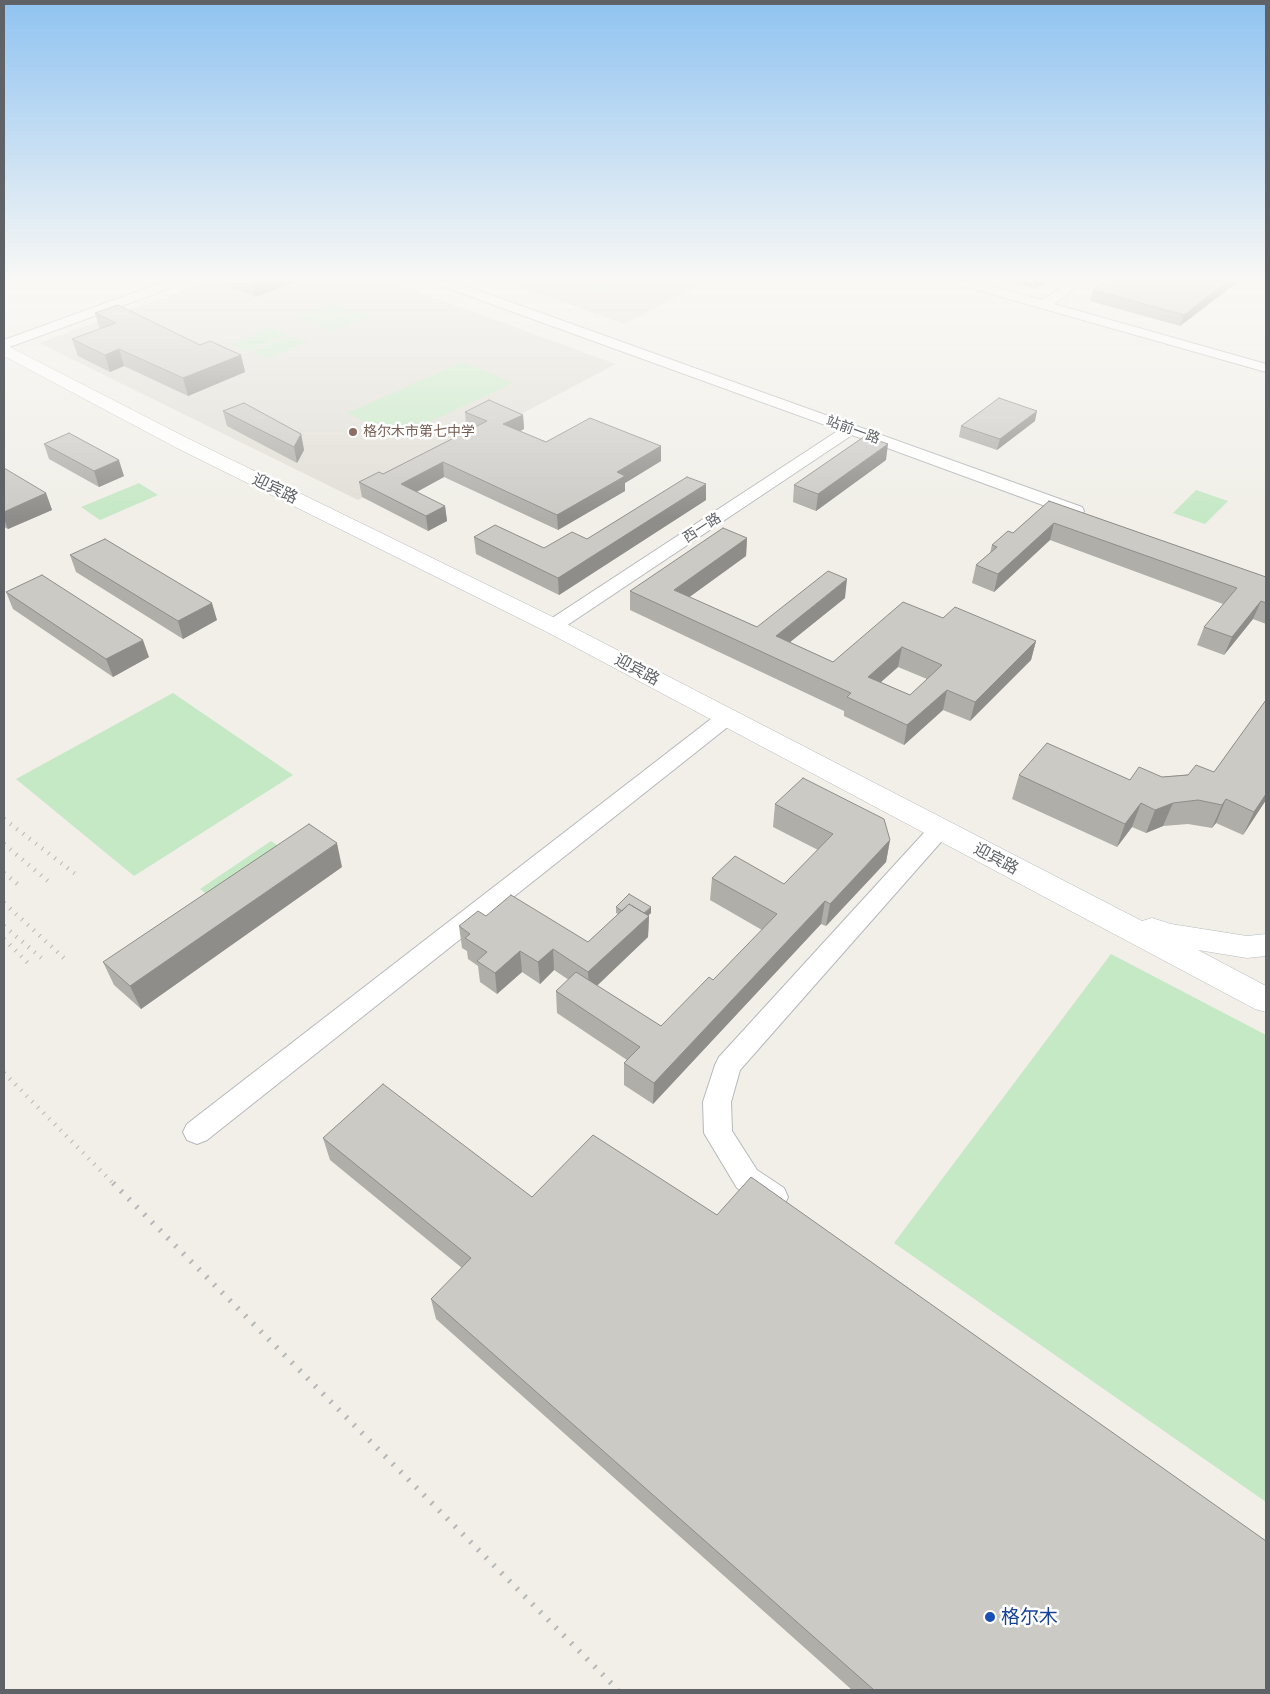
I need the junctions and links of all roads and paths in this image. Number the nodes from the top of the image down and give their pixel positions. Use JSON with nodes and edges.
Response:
{"nodes":[{"id":1,"x":25,"y":360,"type":"edge"},
{"id":2,"x":660,"y":360,"type":"edge"},
{"id":3,"x":1238,"y":360,"type":"edge"},
{"id":4,"x":1266,"y":368,"type":"edge"},
{"id":5,"x":851,"y":429,"type":"junction"},
{"id":6,"x":1091,"y":516,"type":"edge"},
{"id":7,"x":554,"y":626,"type":"junction"},
{"id":8,"x":727,"y":717,"type":"junction"},
{"id":9,"x":940,"y":829,"type":"junction"},
{"id":10,"x":1097,"y":912,"type":"junction"},
{"id":11,"x":1266,"y":945,"type":"edge"},
{"id":12,"x":1266,"y":1000,"type":"edge"},
{"id":13,"x":197,"y":1132,"type":"dead end"},
{"id":14,"x":796,"y":1213,"type":"edge"}],
"edges":[{"from":1,"to":7,"type":"main road","name":"迎宾路"},
{"from":2,"to":5,"type":"street","name":"站前一路"},
{"from":3,"to":4,"type":"street"},
{"from":5,"to":6,"type":"street","name":"站前一路"},
{"from":5,"to":7,"type":"street","name":"西一路"},
{"from":7,"to":8,"type":"main road","name":"迎宾路"},
{"from":8,"to":9,"type":"main road","name":"迎宾路"},
{"from":8,"to":13,"type":"street"},
{"from":9,"to":10,"type":"main road","name":"迎宾路"},
{"from":9,"to":14,"type":"street"},
{"from":10,"to":11,"type":"main road"},
{"from":10,"to":12,"type":"main road","name":"迎宾路"}]}
